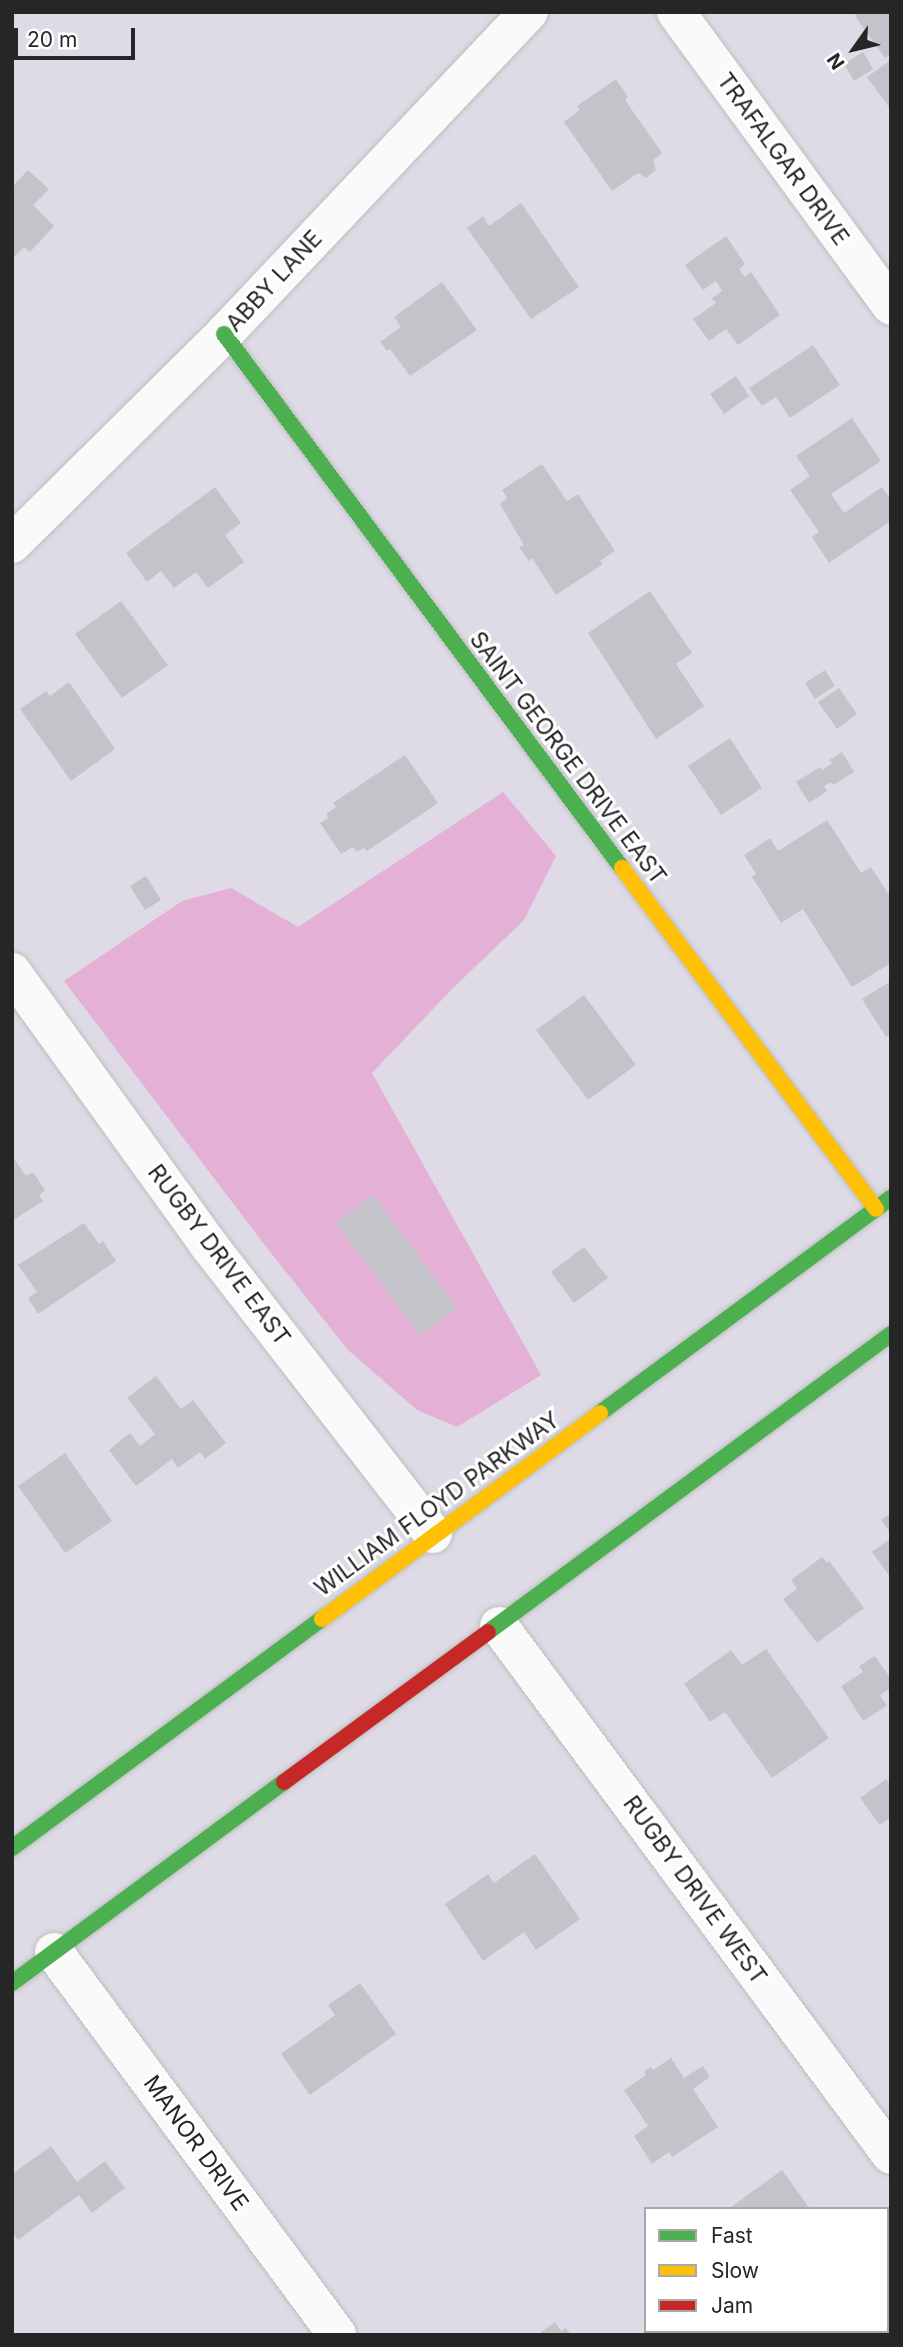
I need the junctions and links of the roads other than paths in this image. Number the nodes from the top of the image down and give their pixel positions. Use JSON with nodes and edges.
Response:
{"nodes":[{"id":1,"x":529,"y":12,"type":"edge"},
{"id":2,"x":676,"y":12,"type":"edge"},
{"id":3,"x":891,"y":306,"type":"edge"},
{"id":4,"x":224,"y":334,"type":"junction"},
{"id":5,"x":12,"y":544,"type":"edge"},
{"id":6,"x":12,"y":972,"type":"edge"},
{"id":7,"x":891,"y":1198,"type":"edge"},
{"id":8,"x":876,"y":1209,"type":"junction"},
{"id":9,"x":891,"y":1334,"type":"edge"},
{"id":10,"x":433,"y":1534,"type":"junction"},
{"id":11,"x":499,"y":1626,"type":"junction"},
{"id":12,"x":12,"y":1848,"type":"edge"},
{"id":13,"x":54,"y":1952,"type":"junction"},
{"id":14,"x":12,"y":1983,"type":"edge"},
{"id":15,"x":891,"y":2155,"type":"edge"},
{"id":16,"x":337,"y":2335,"type":"edge"}],
"edges":[{"from":1,"to":4,"type":"street","name":"ABBY LANE"},
{"from":2,"to":3,"type":"street","name":"TRAFALGAR DRIVE"},
{"from":4,"to":5,"type":"street","name":"ABBY LANE"},
{"from":4,"to":8,"type":"main road","name":"SAINT GEORGE DRIVE EAST"},
{"from":6,"to":10,"type":"street","name":"RUGBY DRIVE EAST"},
{"from":7,"to":8,"type":"main road","name":"WILLIAM FLOYD PARKWAY"},
{"from":8,"to":10,"type":"main road","name":"WILLIAM FLOYD PARKWAY"},
{"from":9,"to":11,"type":"main road"},
{"from":10,"to":12,"type":"main road","name":"WILLIAM FLOYD PARKWAY"},
{"from":11,"to":13,"type":"main road"},
{"from":11,"to":15,"type":"street","name":"RUGBY DRIVE WEST"},
{"from":13,"to":14,"type":"main road"},
{"from":13,"to":16,"type":"street","name":"MANOR DRIVE"}]}
